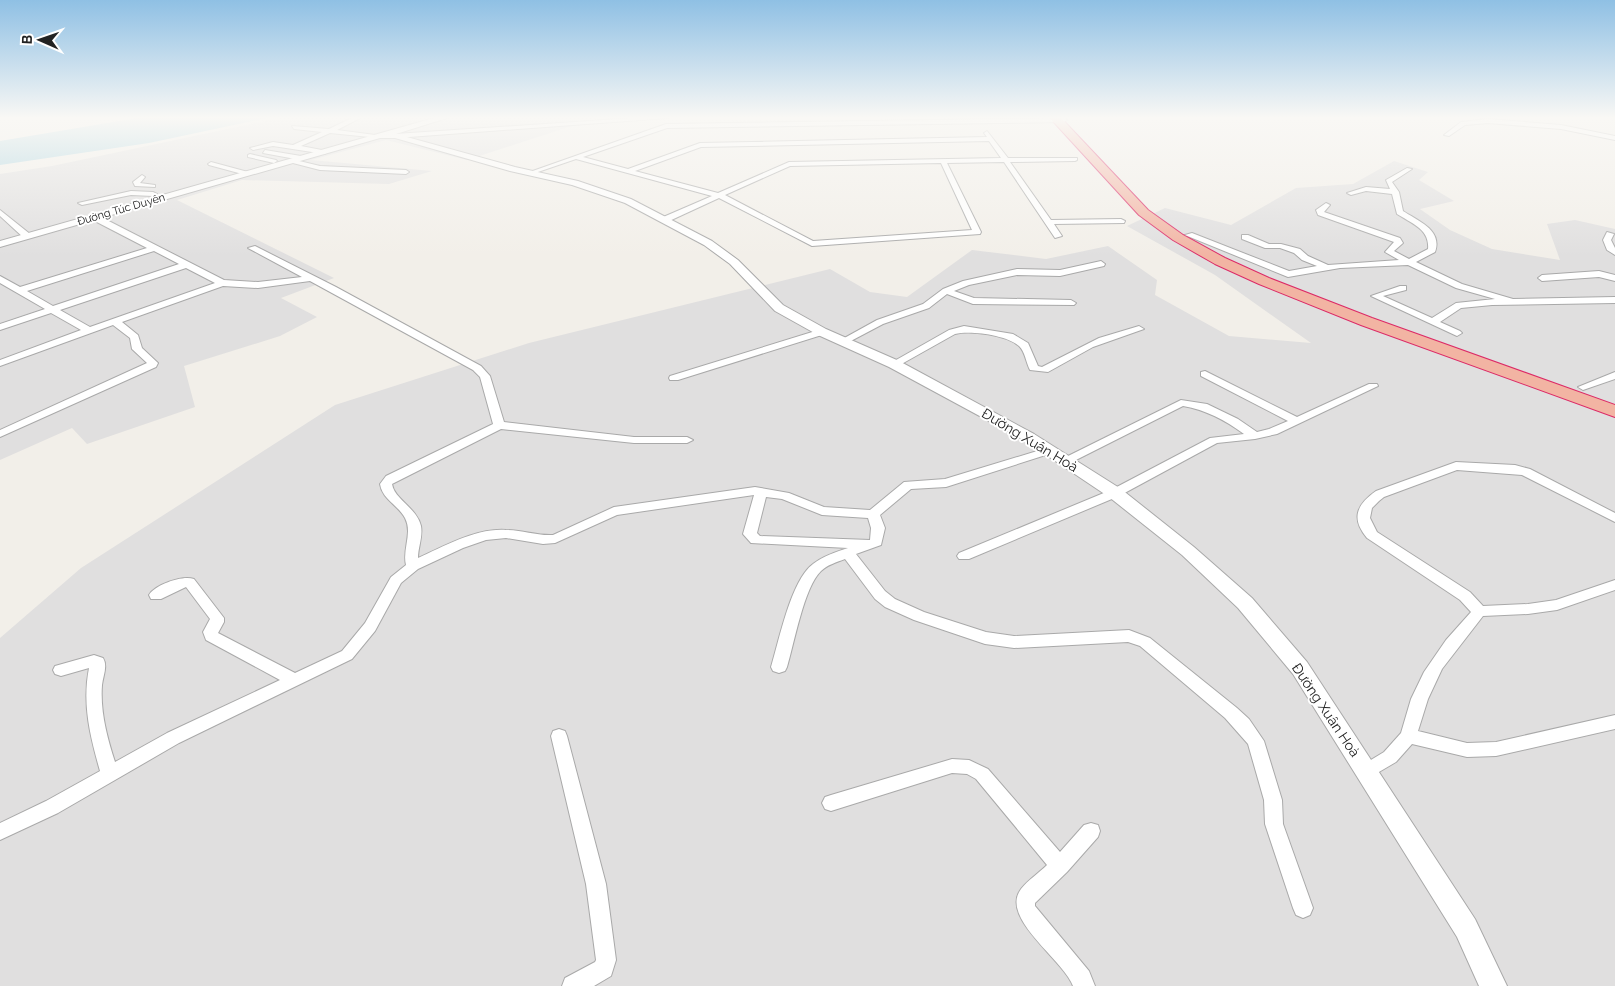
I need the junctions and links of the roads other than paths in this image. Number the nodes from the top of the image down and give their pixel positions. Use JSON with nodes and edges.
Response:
{"nodes":[{"id":1,"x":211,"y":164,"type":"dead end"},
{"id":2,"x":280,"y":164,"type":"edge"},
{"id":3,"x":299,"y":164,"type":"edge"},
{"id":4,"x":497,"y":164,"type":"edge"},
{"id":5,"x":556,"y":164,"type":"edge"},
{"id":6,"x":603,"y":164,"type":"edge"},
{"id":7,"x":648,"y":164,"type":"edge"},
{"id":8,"x":771,"y":164,"type":"edge"},
{"id":9,"x":944,"y":164,"type":"edge"},
{"id":10,"x":1009,"y":164,"type":"edge"},
{"id":11,"x":1100,"y":164,"type":"edge"},
{"id":12,"x":1104,"y":164,"type":"edge"},
{"id":13,"x":1409,"y":169,"type":"dead end"},
{"id":14,"x":629,"y":171,"type":"junction"},
{"id":15,"x":406,"y":172,"type":"dead end"},
{"id":16,"x":246,"y":173,"type":"junction"},
{"id":17,"x":530,"y":173,"type":"junction"},
{"id":18,"x":142,"y":177,"type":"dead end"},
{"id":19,"x":1351,"y":192,"type":"dead end"},
{"id":20,"x":1395,"y":192,"type":"junction"},
{"id":21,"x":721,"y":196,"type":"junction"},
{"id":22,"x":154,"y":197,"type":"junction"},
{"id":23,"x":82,"y":203,"type":"dead end"},
{"id":24,"x":1326,"y":205,"type":"dead end"},
{"id":25,"x":0,"y":212,"type":"edge"},
{"id":26,"x":94,"y":217,"type":"junction"},
{"id":27,"x":664,"y":220,"type":"junction"},
{"id":28,"x":1121,"y":221,"type":"dead end"},
{"id":29,"x":1048,"y":222,"type":"junction"},
{"id":30,"x":0,"y":226,"type":"edge"},
{"id":31,"x":14,"y":226,"type":"junction"},
{"id":32,"x":1610,"y":234,"type":"dead end"},
{"id":33,"x":1188,"y":235,"type":"dead end"},
{"id":34,"x":26,"y":236,"type":"junction"},
{"id":35,"x":1058,"y":236,"type":"dead end"},
{"id":36,"x":1244,"y":237,"type":"dead end"},
{"id":37,"x":0,"y":244,"type":"edge"},
{"id":38,"x":155,"y":248,"type":"junction"},
{"id":39,"x":252,"y":248,"type":"dead end"},
{"id":40,"x":1615,"y":253,"type":"edge"},
{"id":41,"x":1409,"y":262,"type":"junction"},
{"id":42,"x":1101,"y":264,"type":"dead end"},
{"id":43,"x":186,"y":265,"type":"junction"},
{"id":44,"x":1326,"y":267,"type":"junction"},
{"id":45,"x":310,"y":278,"type":"junction"},
{"id":46,"x":1542,"y":278,"type":"dead end"},
{"id":47,"x":1615,"y":278,"type":"edge"},
{"id":48,"x":0,"y":279,"type":"edge"},
{"id":49,"x":222,"y":283,"type":"junction"},
{"id":50,"x":1403,"y":288,"type":"dead end"},
{"id":51,"x":20,"y":290,"type":"junction"},
{"id":52,"x":946,"y":291,"type":"junction"},
{"id":53,"x":1615,"y":300,"type":"edge"},
{"id":54,"x":1514,"y":302,"type":"junction"},
{"id":55,"x":1071,"y":303,"type":"dead end"},
{"id":56,"x":51,"y":310,"type":"junction"},
{"id":57,"x":115,"y":322,"type":"junction"},
{"id":58,"x":1433,"y":322,"type":"junction"},
{"id":59,"x":0,"y":327,"type":"edge"},
{"id":60,"x":1139,"y":329,"type":"dead end"},
{"id":61,"x":89,"y":331,"type":"junction"},
{"id":62,"x":822,"y":332,"type":"junction"},
{"id":63,"x":1457,"y":333,"type":"dead end"},
{"id":64,"x":844,"y":341,"type":"junction"},
{"id":65,"x":0,"y":363,"type":"edge"},
{"id":66,"x":894,"y":364,"type":"junction"},
{"id":67,"x":1204,"y":374,"type":"dead end"},
{"id":68,"x":1615,"y":374,"type":"edge"},
{"id":69,"x":674,"y":378,"type":"dead end"},
{"id":70,"x":1374,"y":386,"type":"dead end"},
{"id":71,"x":1583,"y":387,"type":"dead end"},
{"id":72,"x":1615,"y":406,"type":"edge"},
{"id":73,"x":1615,"y":411,"type":"edge"},
{"id":74,"x":1297,"y":421,"type":"junction"},
{"id":75,"x":499,"y":425,"type":"junction"},
{"id":76,"x":0,"y":434,"type":"edge"},
{"id":77,"x":1255,"y":436,"type":"junction"},
{"id":78,"x":687,"y":440,"type":"dead end"},
{"id":79,"x":1051,"y":450,"type":"junction"},
{"id":80,"x":1066,"y":460,"type":"junction"},
{"id":81,"x":761,"y":492,"type":"junction"},
{"id":82,"x":1115,"y":492,"type":"junction"},
{"id":83,"x":873,"y":514,"type":"junction"},
{"id":84,"x":1615,"y":518,"type":"edge"},
{"id":85,"x":872,"y":544,"type":"junction"},
{"id":86,"x":848,"y":554,"type":"junction"},
{"id":87,"x":964,"y":556,"type":"dead end"},
{"id":88,"x":413,"y":566,"type":"junction"},
{"id":89,"x":1615,"y":585,"type":"edge"},
{"id":90,"x":156,"y":595,"type":"dead end"},
{"id":91,"x":1480,"y":611,"type":"junction"},
{"id":92,"x":780,"y":668,"type":"dead end"},
{"id":93,"x":61,"y":670,"type":"dead end"},
{"id":94,"x":293,"y":679,"type":"junction"},
{"id":95,"x":1615,"y":722,"type":"edge"},
{"id":96,"x":560,"y":736,"type":"dead end"},
{"id":97,"x":1409,"y":736,"type":"junction"},
{"id":98,"x":1367,"y":771,"type":"junction"},
{"id":99,"x":110,"y":774,"type":"junction"},
{"id":100,"x":831,"y":803,"type":"dead end"},
{"id":101,"x":1091,"y":831,"type":"dead end"},
{"id":102,"x":0,"y":832,"type":"edge"},
{"id":103,"x":1060,"y":866,"type":"junction"},
{"id":104,"x":1303,"y":908,"type":"dead end"},
{"id":105,"x":572,"y":986,"type":"edge"},
{"id":106,"x":1084,"y":986,"type":"edge"},
{"id":107,"x":1493,"y":986,"type":"edge"}],
"edges":[{"from":1,"to":16,"type":"street"},
{"from":2,"to":16,"type":"street","name":"Đường Túc Duyên"},
{"from":3,"to":15,"type":"street"},
{"from":4,"to":17,"type":"street","name":"Đường Xuân Hoà"},
{"from":5,"to":17,"type":"street"},
{"from":6,"to":14,"type":"street"},
{"from":7,"to":14,"type":"street"},
{"from":8,"to":21,"type":"street"},
{"from":9,"to":21,"type":"street"},
{"from":10,"to":29,"type":"street"},
{"from":11,"to":73,"type":"highway"},
{"from":12,"to":72,"type":"highway"},
{"from":13,"to":20,"type":"street"},
{"from":14,"to":21,"type":"street"},
{"from":16,"to":22,"type":"street","name":"Đường Túc Duyên"},
{"from":17,"to":27,"type":"street","name":"Đường Xuân Hoà"},
{"from":18,"to":22,"type":"street"},
{"from":19,"to":20,"type":"street"},
{"from":20,"to":41,"type":"street"},
{"from":21,"to":27,"type":"street"},
{"from":22,"to":23,"type":"street"},
{"from":22,"to":26,"type":"street","name":"Đường Túc Duyên"},
{"from":24,"to":41,"type":"street"},
{"from":25,"to":31,"type":"street"},
{"from":26,"to":34,"type":"street","name":"Đường Túc Duyên"},
{"from":26,"to":38,"type":"street"},
{"from":27,"to":62,"type":"street","name":"Đường Xuân Hoà"},
{"from":28,"to":29,"type":"street"},
{"from":29,"to":35,"type":"street"},
{"from":30,"to":31,"type":"street"},
{"from":31,"to":34,"type":"street"},
{"from":32,"to":40,"type":"street"},
{"from":33,"to":44,"type":"street"},
{"from":34,"to":37,"type":"street","name":"Đường Túc Duyên"},
{"from":36,"to":44,"type":"street"},
{"from":38,"to":43,"type":"street"},
{"from":38,"to":51,"type":"street"},
{"from":39,"to":45,"type":"street"},
{"from":41,"to":44,"type":"street"},
{"from":41,"to":54,"type":"street"},
{"from":42,"to":52,"type":"street"},
{"from":43,"to":49,"type":"street"},
{"from":43,"to":56,"type":"street"},
{"from":45,"to":49,"type":"street"},
{"from":45,"to":75,"type":"street"},
{"from":46,"to":47,"type":"street"},
{"from":48,"to":51,"type":"street"},
{"from":49,"to":57,"type":"street"},
{"from":50,"to":58,"type":"street"},
{"from":51,"to":56,"type":"street"},
{"from":52,"to":55,"type":"street"},
{"from":52,"to":64,"type":"street"},
{"from":53,"to":54,"type":"street"},
{"from":54,"to":58,"type":"street"},
{"from":56,"to":59,"type":"street"},
{"from":56,"to":61,"type":"street"},
{"from":57,"to":61,"type":"street"},
{"from":57,"to":76,"type":"street"},
{"from":58,"to":63,"type":"street"},
{"from":60,"to":66,"type":"street"},
{"from":61,"to":65,"type":"street"},
{"from":62,"to":64,"type":"street","name":"Đường Xuân Hoà"},
{"from":62,"to":69,"type":"street"},
{"from":64,"to":66,"type":"street","name":"Đường Xuân Hoà"},
{"from":66,"to":79,"type":"street","name":"Đường Xuân Hoà"},
{"from":67,"to":74,"type":"street"},
{"from":68,"to":71,"type":"street"},
{"from":70,"to":74,"type":"street"},
{"from":74,"to":77,"type":"street"},
{"from":75,"to":78,"type":"street"},
{"from":75,"to":88,"type":"street"},
{"from":77,"to":80,"type":"street"},
{"from":77,"to":82,"type":"street"},
{"from":79,"to":80,"type":"street","name":"Đường Xuân Hoà"},
{"from":79,"to":83,"type":"street"},
{"from":80,"to":82,"type":"street","name":"Đường Xuân Hoà"},
{"from":81,"to":83,"type":"street"},
{"from":81,"to":85,"type":"street"},
{"from":81,"to":88,"type":"street"},
{"from":82,"to":87,"type":"street"},
{"from":82,"to":98,"type":"street","name":"Đường Xuân Hoà"},
{"from":83,"to":85,"type":"street"},
{"from":84,"to":91,"type":"street"},
{"from":85,"to":86,"type":"street"},
{"from":86,"to":92,"type":"street"},
{"from":86,"to":104,"type":"street"},
{"from":88,"to":94,"type":"street"},
{"from":89,"to":91,"type":"street"},
{"from":90,"to":94,"type":"street"},
{"from":91,"to":97,"type":"street"},
{"from":93,"to":99,"type":"street"},
{"from":94,"to":99,"type":"street"},
{"from":95,"to":97,"type":"street"},
{"from":96,"to":105,"type":"street"},
{"from":97,"to":98,"type":"street"},
{"from":98,"to":107,"type":"street","name":"Đường Xuân Hoà"},
{"from":99,"to":102,"type":"street"},
{"from":100,"to":103,"type":"street"},
{"from":101,"to":103,"type":"street"},
{"from":103,"to":106,"type":"street"}]}
